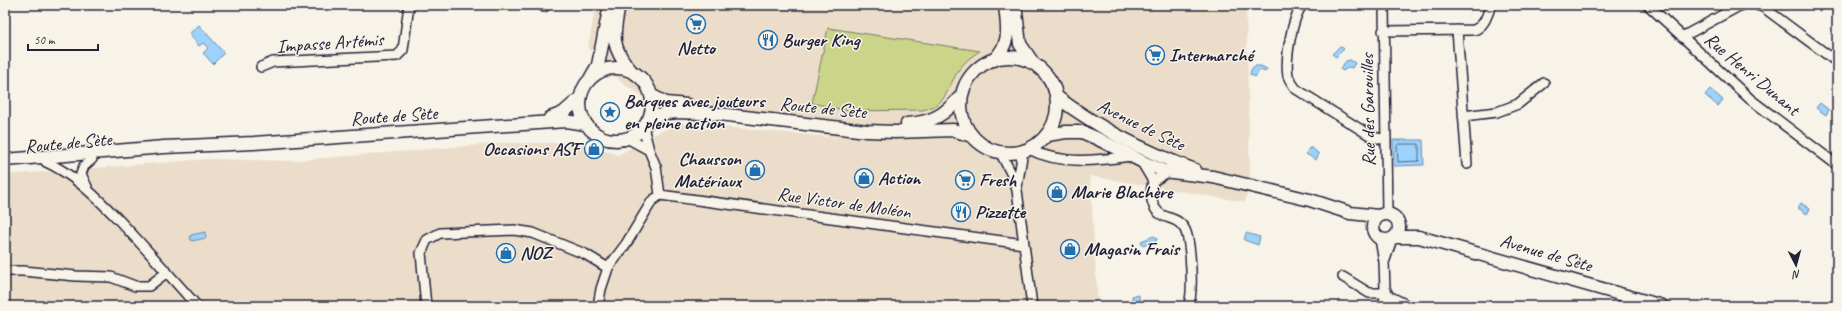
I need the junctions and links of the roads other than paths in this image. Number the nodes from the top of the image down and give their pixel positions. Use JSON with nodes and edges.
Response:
{"nodes":[{"id":1,"x":408,"y":5,"type":"edge"},
{"id":2,"x":610,"y":5,"type":"edge"},
{"id":3,"x":618,"y":5,"type":"edge"},
{"id":4,"x":1005,"y":5,"type":"edge"},
{"id":5,"x":1015,"y":5,"type":"edge"},
{"id":6,"x":1302,"y":5,"type":"edge"},
{"id":7,"x":1384,"y":5,"type":"edge"},
{"id":8,"x":1491,"y":5,"type":"edge"},
{"id":9,"x":1648,"y":5,"type":"edge"},
{"id":10,"x":1741,"y":5,"type":"edge"},
{"id":11,"x":1757,"y":5,"type":"edge"},
{"id":12,"x":1457,"y":30,"type":"junction"},
{"id":13,"x":1384,"y":31,"type":"junction"},
{"id":14,"x":1682,"y":37,"type":"junction"},
{"id":15,"x":994,"y":60,"type":"junction"},
{"id":16,"x":1837,"y":62,"type":"edge"},
{"id":17,"x":1032,"y":63,"type":"junction"},
{"id":18,"x":261,"y":67,"type":"dead end"},
{"id":19,"x":632,"y":72,"type":"junction"},
{"id":20,"x":591,"y":78,"type":"junction"},
{"id":21,"x":1544,"y":83,"type":"dead end"},
{"id":22,"x":651,"y":95,"type":"junction"},
{"id":23,"x":962,"y":95,"type":"junction"},
{"id":24,"x":1056,"y":96,"type":"junction"},
{"id":25,"x":580,"y":98,"type":"junction"},
{"id":26,"x":1463,"y":116,"type":"junction"},
{"id":27,"x":537,"y":123,"type":"junction"},
{"id":28,"x":585,"y":124,"type":"junction"},
{"id":29,"x":646,"y":124,"type":"junction"},
{"id":30,"x":1047,"y":135,"type":"junction"},
{"id":31,"x":972,"y":136,"type":"junction"},
{"id":32,"x":627,"y":138,"type":"junction"},
{"id":33,"x":1386,"y":140,"type":"junction"},
{"id":34,"x":254,"y":143,"type":"junction"},
{"id":35,"x":649,"y":150,"type":"junction"},
{"id":36,"x":1026,"y":150,"type":"junction"},
{"id":37,"x":1000,"y":152,"type":"junction"},
{"id":38,"x":92,"y":159,"type":"junction"},
{"id":39,"x":1136,"y":159,"type":"junction"},
{"id":40,"x":5,"y":160,"type":"edge"},
{"id":41,"x":46,"y":162,"type":"junction"},
{"id":42,"x":1467,"y":164,"type":"dead end"},
{"id":43,"x":1837,"y":165,"type":"edge"},
{"id":44,"x":5,"y":166,"type":"edge"},
{"id":45,"x":1168,"y":172,"type":"junction"},
{"id":46,"x":1213,"y":177,"type":"junction"},
{"id":47,"x":1153,"y":181,"type":"junction"},
{"id":48,"x":1017,"y":190,"type":"junction"},
{"id":49,"x":90,"y":191,"type":"junction"},
{"id":50,"x":660,"y":195,"type":"junction"},
{"id":51,"x":1350,"y":214,"type":"junction"},
{"id":52,"x":1382,"y":215,"type":"junction"},
{"id":53,"x":1398,"y":222,"type":"junction"},
{"id":54,"x":1385,"y":236,"type":"junction"},
{"id":55,"x":1419,"y":237,"type":"junction"},
{"id":56,"x":1024,"y":244,"type":"junction"},
{"id":57,"x":608,"y":268,"type":"junction"},
{"id":58,"x":5,"y":271,"type":"edge"},
{"id":59,"x":167,"y":272,"type":"junction"},
{"id":60,"x":1343,"y":276,"type":"dead end"},
{"id":61,"x":1386,"y":293,"type":"junction"},
{"id":62,"x":198,"y":306,"type":"edge"},
{"id":63,"x":426,"y":306,"type":"edge"},
{"id":64,"x":598,"y":306,"type":"edge"},
{"id":65,"x":1032,"y":306,"type":"edge"},
{"id":66,"x":1188,"y":306,"type":"edge"},
{"id":67,"x":1383,"y":306,"type":"edge"},
{"id":68,"x":1409,"y":306,"type":"edge"},
{"id":69,"x":1662,"y":306,"type":"edge"}],
"edges":[{"from":1,"to":18,"type":"street","name":"Impasse Artémis"},
{"from":2,"to":20,"type":"main road"},
{"from":3,"to":19,"type":"main road"},
{"from":4,"to":15,"type":"main road"},
{"from":5,"to":17,"type":"main road"},
{"from":6,"to":33,"type":"street"},
{"from":7,"to":13,"type":"street","name":"Rue des Garouilles"},
{"from":8,"to":12,"type":"street"},
{"from":9,"to":14,"type":"street","name":"Rue Henri Dunant"},
{"from":10,"to":14,"type":"street"},
{"from":11,"to":16,"type":"street"},
{"from":12,"to":13,"type":"street"},
{"from":12,"to":26,"type":"street"},
{"from":13,"to":33,"type":"street","name":"Rue des Garouilles"},
{"from":14,"to":43,"type":"street","name":"Rue Henri Dunant"},
{"from":15,"to":17,"type":"main road"},
{"from":15,"to":23,"type":"main road"},
{"from":17,"to":24,"type":"main road"},
{"from":19,"to":20,"type":"main road"},
{"from":19,"to":22,"type":"main road"},
{"from":20,"to":25,"type":"main road"},
{"from":21,"to":26,"type":"street"},
{"from":22,"to":23,"type":"main road","name":"Route de Sète"},
{"from":22,"to":29,"type":"main road"},
{"from":23,"to":31,"type":"main road"},
{"from":24,"to":30,"type":"main road"},
{"from":24,"to":46,"type":"main road","name":"Avenue de Sète"},
{"from":25,"to":27,"type":"main road","name":"Route de Sète"},
{"from":25,"to":28,"type":"main road"},
{"from":26,"to":42,"type":"street"},
{"from":27,"to":28,"type":"main road","name":"Route de Sète"},
{"from":27,"to":34,"type":"main road","name":"Route de Sète"},
{"from":28,"to":32,"type":"main road"},
{"from":29,"to":31,"type":"main road","name":"Route de Sète"},
{"from":29,"to":32,"type":"main road"},
{"from":29,"to":35,"type":"street"},
{"from":30,"to":36,"type":"main road"},
{"from":30,"to":39,"type":"main road","name":"Avenue de Sète"},
{"from":31,"to":37,"type":"main road"},
{"from":32,"to":35,"type":"street"},
{"from":33,"to":52,"type":"street","name":"Rue des Garouilles"},
{"from":34,"to":38,"type":"main road","name":"Route de Sète"},
{"from":34,"to":40,"type":"main road","name":"Route de Sète"},
{"from":35,"to":50,"type":"street"},
{"from":36,"to":37,"type":"main road"},
{"from":36,"to":39,"type":"street"},
{"from":36,"to":48,"type":"street"},
{"from":37,"to":48,"type":"street"},
{"from":38,"to":41,"type":"main road","name":"Route de Sète"},
{"from":38,"to":49,"type":"street"},
{"from":39,"to":45,"type":"main road","name":"Avenue de Sète"},
{"from":39,"to":47,"type":"street"},
{"from":41,"to":44,"type":"main road","name":"Route de Sète"},
{"from":41,"to":49,"type":"street"},
{"from":45,"to":46,"type":"main road","name":"Avenue de Sète"},
{"from":45,"to":47,"type":"street"},
{"from":46,"to":51,"type":"main road","name":"Avenue de Sète"},
{"from":47,"to":66,"type":"street"},
{"from":48,"to":56,"type":"street"},
{"from":49,"to":59,"type":"street"},
{"from":50,"to":56,"type":"street","name":"Rue Victor de Moléon"},
{"from":50,"to":57,"type":"street"},
{"from":51,"to":52,"type":"main road","name":"Avenue de Sète"},
{"from":51,"to":54,"type":"main road","name":"Avenue de Sète"},
{"from":52,"to":53,"type":"main road","name":"Avenue de Sète"},
{"from":52,"to":54,"type":"main road"},
{"from":53,"to":54,"type":"main road"},
{"from":53,"to":55,"type":"main road","name":"Avenue de Sète"},
{"from":54,"to":55,"type":"main road","name":"Avenue de Sète"},
{"from":54,"to":61,"type":"street"},
{"from":55,"to":69,"type":"main road","name":"Avenue de Sète"},
{"from":56,"to":65,"type":"street"},
{"from":57,"to":63,"type":"street"},
{"from":57,"to":64,"type":"street"},
{"from":58,"to":59,"type":"street"},
{"from":59,"to":62,"type":"street"},
{"from":60,"to":61,"type":"street"},
{"from":61,"to":67,"type":"street"},
{"from":61,"to":68,"type":"street"}]}
